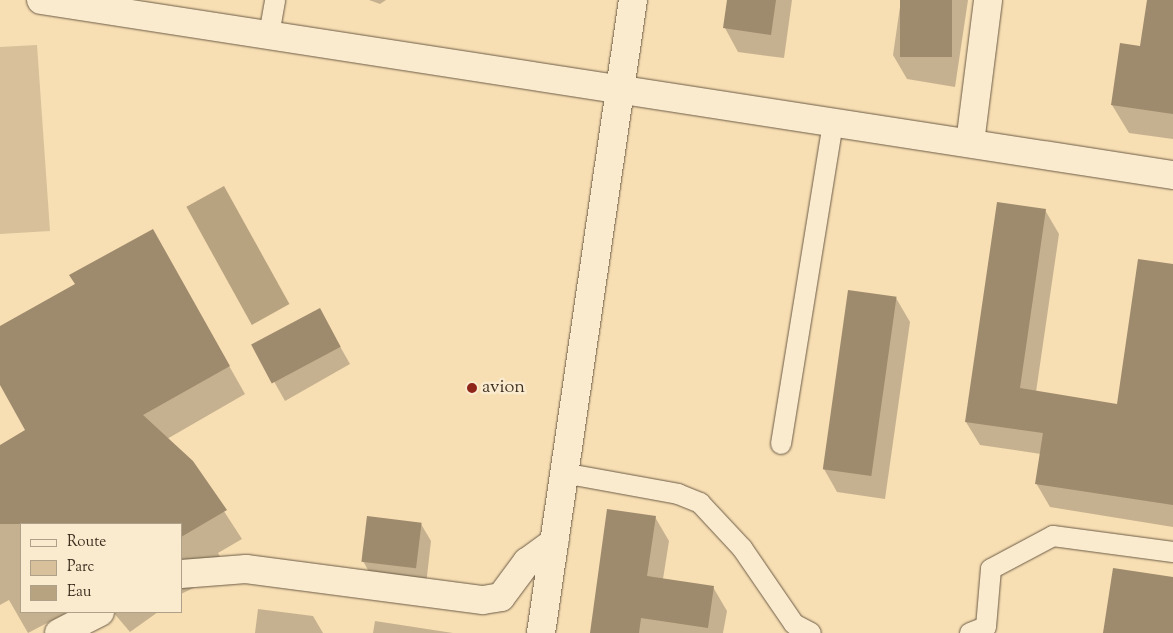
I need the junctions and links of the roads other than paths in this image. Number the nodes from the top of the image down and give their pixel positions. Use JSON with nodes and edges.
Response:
{"nodes":[{"id":1,"x":41,"y":0,"type":"edge"},
{"id":2,"x":275,"y":0,"type":"edge"},
{"id":3,"x":632,"y":0,"type":"edge"},
{"id":4,"x":988,"y":0,"type":"edge"},
{"id":5,"x":269,"y":35,"type":"junction"},
{"id":6,"x":620,"y":93,"type":"junction"},
{"id":7,"x":833,"y":123,"type":"junction"},
{"id":8,"x":970,"y":143,"type":"junction"},
{"id":9,"x":1173,"y":175,"type":"edge"},
{"id":10,"x":781,"y":444,"type":"dead end"},
{"id":11,"x":563,"y":473,"type":"junction"},
{"id":12,"x":555,"y":542,"type":"junction"},
{"id":13,"x":1173,"y":552,"type":"edge"},
{"id":14,"x":182,"y":574,"type":"edge"},
{"id":15,"x":98,"y":613,"type":"edge"},
{"id":16,"x":59,"y":633,"type":"edge"},
{"id":17,"x":541,"y":633,"type":"edge"},
{"id":18,"x":811,"y":633,"type":"edge"},
{"id":19,"x":970,"y":633,"type":"edge"}],
"edges":[{"from":1,"to":5,"type":"street"},
{"from":2,"to":5,"type":"lane"},
{"from":3,"to":6,"type":"street"},
{"from":4,"to":8,"type":"street"},
{"from":5,"to":6,"type":"street"},
{"from":6,"to":7,"type":"street"},
{"from":6,"to":11,"type":"street"},
{"from":7,"to":8,"type":"street"},
{"from":7,"to":10,"type":"lane"},
{"from":8,"to":9,"type":"street"},
{"from":11,"to":12,"type":"street"},
{"from":11,"to":18,"type":"lane"},
{"from":12,"to":14,"type":"street"},
{"from":12,"to":17,"type":"street"},
{"from":13,"to":19,"type":"lane"},
{"from":15,"to":16,"type":"street"}]}
